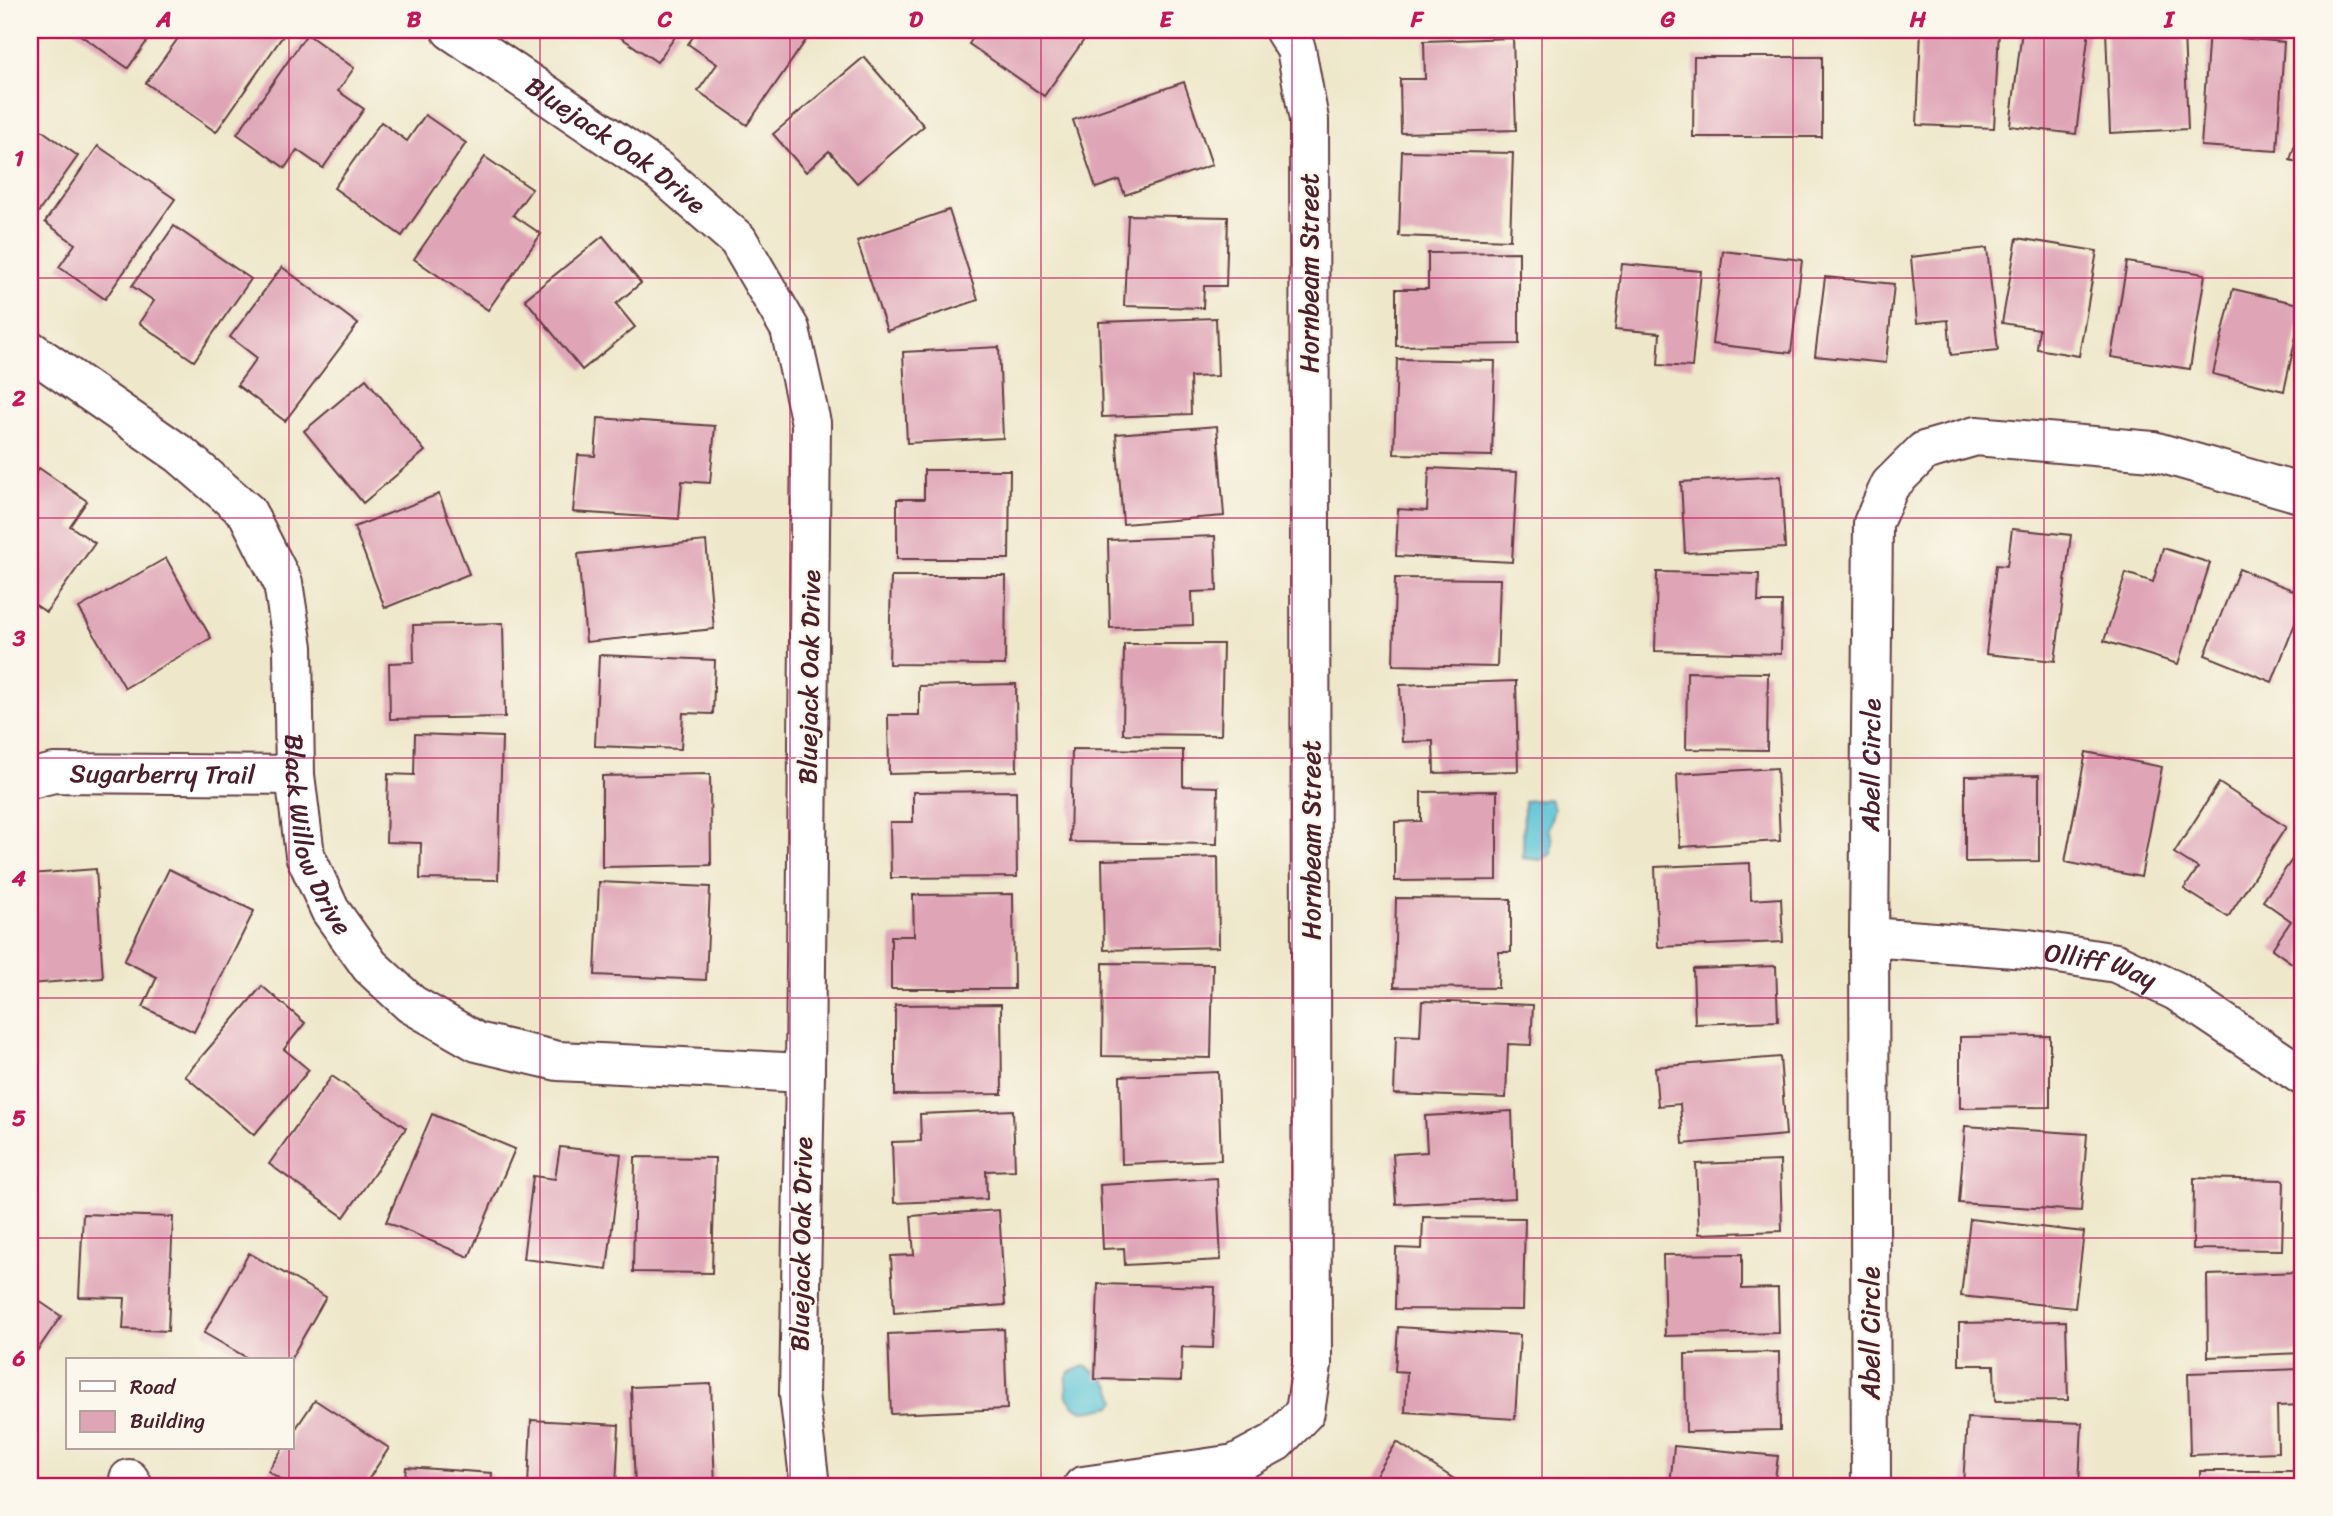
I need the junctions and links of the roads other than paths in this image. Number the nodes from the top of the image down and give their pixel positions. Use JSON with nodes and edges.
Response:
{"nodes":[{"id":1,"x":451,"y":30,"type":"edge"},
{"id":2,"x":1284,"y":30,"type":"edge"},
{"id":3,"x":30,"y":351,"type":"edge"},
{"id":4,"x":2303,"y":494,"type":"edge"},
{"id":5,"x":295,"y":775,"type":"junction"},
{"id":6,"x":30,"y":779,"type":"edge"},
{"id":7,"x":1869,"y":937,"type":"junction"},
{"id":8,"x":805,"y":1073,"type":"junction"},
{"id":9,"x":2303,"y":1076,"type":"edge"},
{"id":10,"x":810,"y":1486,"type":"edge"},
{"id":11,"x":1083,"y":1486,"type":"edge"},
{"id":12,"x":1871,"y":1486,"type":"edge"}],
"edges":[{"from":1,"to":8,"type":"street","name":"Bluejack Oak Drive"},
{"from":2,"to":11,"type":"street","name":"Hornbeam Street"},
{"from":3,"to":5,"type":"street","name":"Black Willow Drive"},
{"from":4,"to":7,"type":"street","name":"Abell Circle"},
{"from":5,"to":6,"type":"street","name":"Sugarberry Trail"},
{"from":5,"to":8,"type":"street","name":"Black Willow Drive"},
{"from":7,"to":9,"type":"street","name":"Olliff Way"},
{"from":7,"to":12,"type":"street","name":"Abell Circle"},
{"from":8,"to":10,"type":"street","name":"Bluejack Oak Drive"}]}
